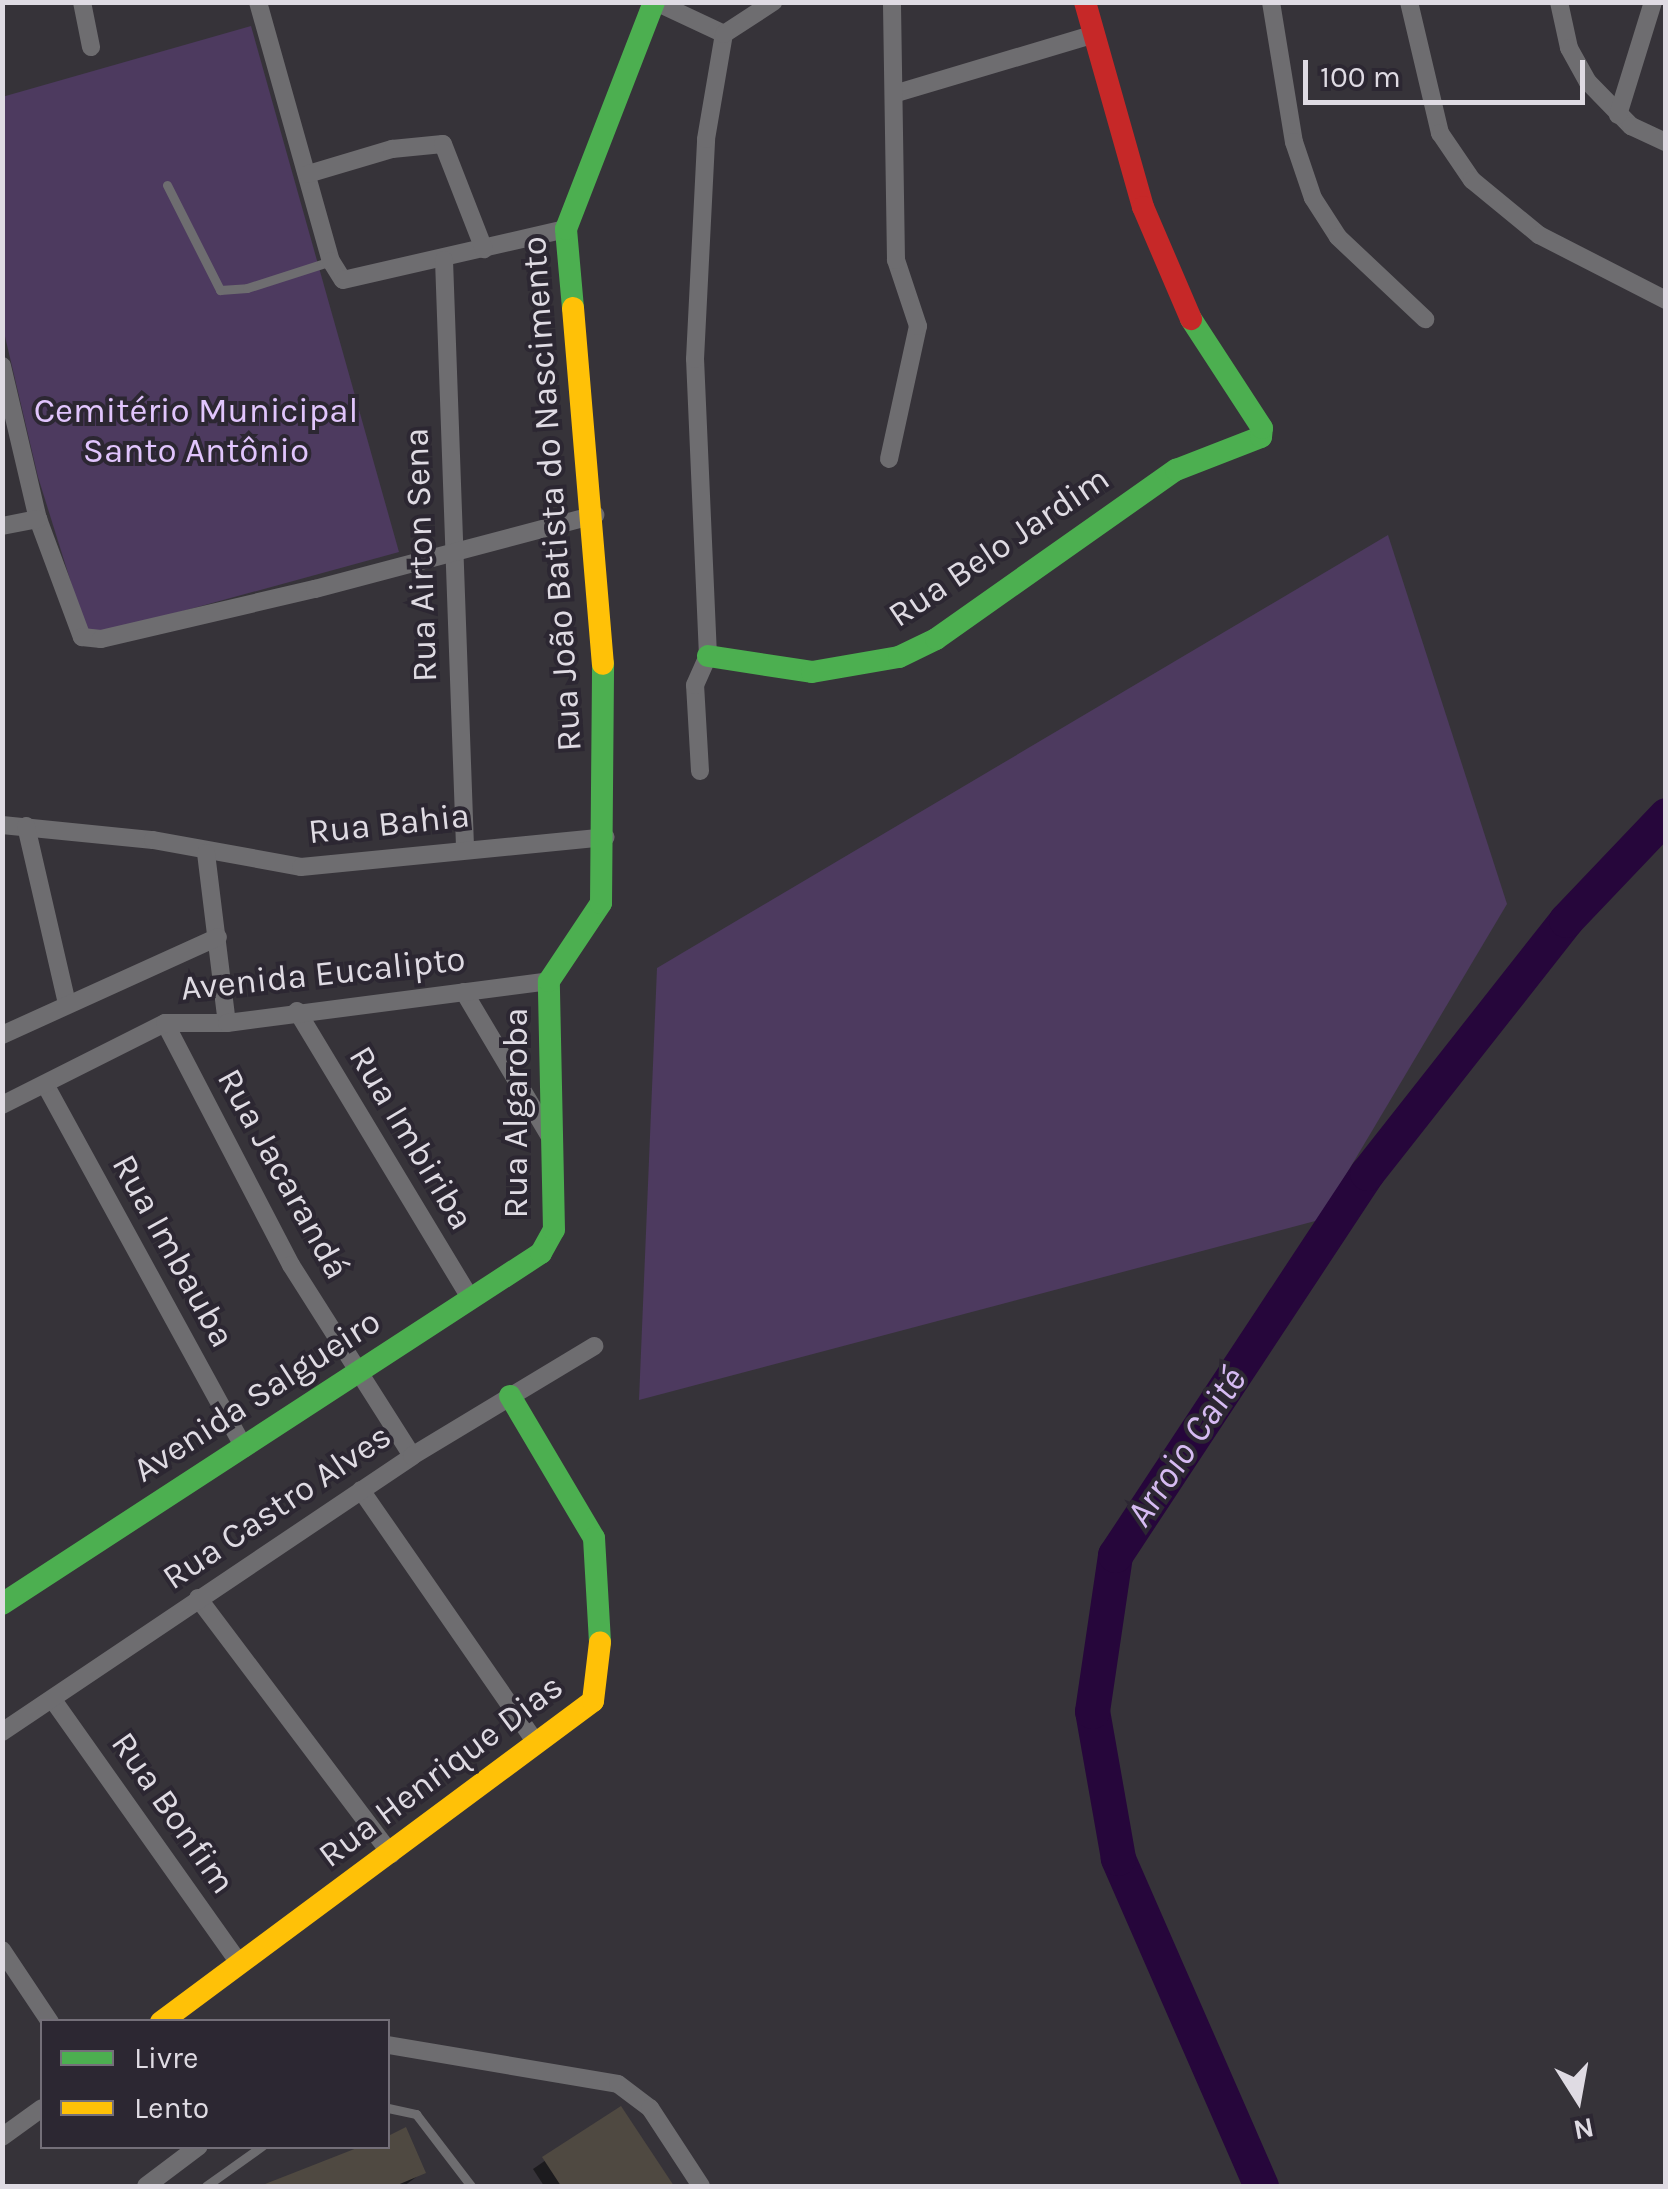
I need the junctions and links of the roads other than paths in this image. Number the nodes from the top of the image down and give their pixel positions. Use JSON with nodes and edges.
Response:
{"nodes":[{"id":1,"x":82,"y":2,"type":"edge"},
{"id":2,"x":258,"y":2,"type":"edge"},
{"id":3,"x":655,"y":2,"type":"edge"},
{"id":4,"x":773,"y":2,"type":"edge"},
{"id":5,"x":892,"y":2,"type":"edge"},
{"id":6,"x":1085,"y":2,"type":"edge"},
{"id":7,"x":1271,"y":2,"type":"edge"},
{"id":8,"x":1409,"y":2,"type":"edge"},
{"id":9,"x":1559,"y":2,"type":"edge"},
{"id":10,"x":1653,"y":2,"type":"edge"},
{"id":11,"x":724,"y":34,"type":"junction"},
{"id":12,"x":1095,"y":34,"type":"junction"},
{"id":13,"x":91,"y":48,"type":"dead end"},
{"id":14,"x":897,"y":93,"type":"junction"},
{"id":15,"x":1618,"y":116,"type":"junction"},
{"id":16,"x":1666,"y":142,"type":"edge"},
{"id":17,"x":308,"y":174,"type":"junction"},
{"id":18,"x":167,"y":185,"type":"dead end"},
{"id":19,"x":566,"y":229,"type":"junction"},
{"id":20,"x":484,"y":249,"type":"junction"},
{"id":21,"x":444,"y":260,"type":"junction"},
{"id":22,"x":331,"y":261,"type":"junction"},
{"id":23,"x":1666,"y":300,"type":"edge"},
{"id":24,"x":1425,"y":319,"type":"dead end"},
{"id":25,"x":4,"y":374,"type":"edge"},
{"id":26,"x":889,"y":459,"type":"dead end"},
{"id":27,"x":595,"y":515,"type":"junction"},
{"id":28,"x":38,"y":519,"type":"junction"},
{"id":29,"x":2,"y":526,"type":"edge"},
{"id":30,"x":456,"y":548,"type":"junction"},
{"id":31,"x":708,"y":656,"type":"junction"},
{"id":32,"x":700,"y":771,"type":"dead end"},
{"id":33,"x":2,"y":825,"type":"edge"},
{"id":34,"x":26,"y":826,"type":"junction"},
{"id":35,"x":606,"y":838,"type":"junction"},
{"id":36,"x":466,"y":848,"type":"junction"},
{"id":37,"x":206,"y":853,"type":"junction"},
{"id":38,"x":218,"y":937,"type":"junction"},
{"id":39,"x":550,"y":981,"type":"junction"},
{"id":40,"x":464,"y":992,"type":"junction"},
{"id":41,"x":67,"y":1004,"type":"junction"},
{"id":42,"x":296,"y":1011,"type":"junction"},
{"id":43,"x":165,"y":1023,"type":"junction"},
{"id":44,"x":227,"y":1023,"type":"junction"},
{"id":45,"x":2,"y":1036,"type":"edge"},
{"id":46,"x":46,"y":1086,"type":"junction"},
{"id":47,"x":2,"y":1105,"type":"edge"},
{"id":48,"x":556,"y":1146,"type":"junction"},
{"id":49,"x":547,"y":1244,"type":"joint"},
{"id":50,"x":471,"y":1299,"type":"junction"},
{"id":51,"x":594,"y":1346,"type":"dead end"},
{"id":52,"x":359,"y":1370,"type":"junction"},
{"id":53,"x":510,"y":1396,"type":"junction"},
{"id":54,"x":244,"y":1448,"type":"junction"},
{"id":55,"x":412,"y":1456,"type":"junction"},
{"id":56,"x":361,"y":1490,"type":"junction"},
{"id":57,"x":198,"y":1598,"type":"junction"},
{"id":58,"x":2,"y":1604,"type":"edge"},
{"id":59,"x":53,"y":1700,"type":"junction"},
{"id":60,"x":2,"y":1732,"type":"edge"},
{"id":61,"x":538,"y":1744,"type":"junction"},
{"id":62,"x":391,"y":1854,"type":"junction"},
{"id":63,"x":2,"y":1950,"type":"edge"},
{"id":64,"x":240,"y":1964,"type":"junction"},
{"id":65,"x":48,"y":2019,"type":"edge"},
{"id":66,"x":165,"y":2019,"type":"edge"},
{"id":67,"x":390,"y":2045,"type":"edge"},
{"id":68,"x":390,"y":2108,"type":"edge"},
{"id":69,"x":40,"y":2109,"type":"edge"},
{"id":70,"x":2,"y":2137,"type":"edge"},
{"id":71,"x":195,"y":2149,"type":"edge"},
{"id":72,"x":258,"y":2149,"type":"edge"},
{"id":73,"x":146,"y":2186,"type":"edge"},
{"id":74,"x":206,"y":2186,"type":"edge"},
{"id":75,"x":471,"y":2186,"type":"edge"},
{"id":76,"x":702,"y":2186,"type":"edge"}],
"edges":[{"from":1,"to":13,"type":"street"},
{"from":2,"to":17,"type":"street"},
{"from":3,"to":11,"type":"street"},
{"from":3,"to":19,"type":"street","name":"Rua João Batista do Nascimento"},
{"from":4,"to":11,"type":"street"},
{"from":5,"to":14,"type":"street"},
{"from":6,"to":12,"type":"street"},
{"from":7,"to":24,"type":"street"},
{"from":8,"to":23,"type":"street"},
{"from":9,"to":15,"type":"street"},
{"from":10,"to":15,"type":"street"},
{"from":11,"to":31,"type":"street"},
{"from":12,"to":14,"type":"street"},
{"from":12,"to":31,"type":"street","name":"Rua Belo Jardim"},
{"from":14,"to":26,"type":"street"},
{"from":15,"to":16,"type":"street"},
{"from":17,"to":20,"type":"street"},
{"from":17,"to":22,"type":"street"},
{"from":18,"to":22,"type":"lane"},
{"from":19,"to":20,"type":"street"},
{"from":19,"to":27,"type":"street","name":"Rua João Batista do Nascimento"},
{"from":20,"to":21,"type":"street"},
{"from":21,"to":22,"type":"street"},
{"from":21,"to":30,"type":"street","name":"Rua Airton Sena"},
{"from":25,"to":28,"type":"street"},
{"from":27,"to":30,"type":"street"},
{"from":27,"to":35,"type":"street","name":"Rua João Batista do Nascimento"},
{"from":28,"to":29,"type":"street"},
{"from":28,"to":30,"type":"street"},
{"from":30,"to":36,"type":"street","name":"Rua Airton Sena"},
{"from":31,"to":32,"type":"street"},
{"from":33,"to":34,"type":"street","name":"Rua Bahia"},
{"from":34,"to":37,"type":"street","name":"Rua Bahia"},
{"from":34,"to":41,"type":"street"},
{"from":35,"to":36,"type":"street","name":"Rua Bahia"},
{"from":35,"to":39,"type":"street","name":"Rua João Batista do Nascimento"},
{"from":36,"to":37,"type":"street","name":"Rua Bahia"},
{"from":37,"to":38,"type":"street"},
{"from":38,"to":41,"type":"street"},
{"from":38,"to":44,"type":"street"},
{"from":39,"to":40,"type":"street","name":"Avenida Eucalipto"},
{"from":39,"to":48,"type":"street","name":"Rua Algaroba"},
{"from":40,"to":42,"type":"street","name":"Avenida Eucalipto"},
{"from":40,"to":48,"type":"street"},
{"from":41,"to":45,"type":"street"},
{"from":42,"to":44,"type":"street","name":"Avenida Eucalipto"},
{"from":42,"to":50,"type":"street","name":"Rua Imbiriba"},
{"from":43,"to":44,"type":"street","name":"Avenida Eucalipto"},
{"from":43,"to":46,"type":"street","name":"Avenida Eucalipto"},
{"from":43,"to":52,"type":"street","name":"Rua Jacarandá"},
{"from":46,"to":47,"type":"street","name":"Avenida Eucalipto"},
{"from":46,"to":54,"type":"street","name":"Rua Imbauba"},
{"from":48,"to":49,"type":"street","name":"Rua Algaroba"},
{"from":49,"to":50,"type":"street","name":"Avenida Salgueiro"},
{"from":50,"to":52,"type":"street","name":"Avenida Salgueiro"},
{"from":51,"to":53,"type":"street","name":"Rua Castro Alves"},
{"from":52,"to":54,"type":"street","name":"Avenida Salgueiro"},
{"from":52,"to":55,"type":"street","name":"Rua Jacarandá"},
{"from":53,"to":55,"type":"street","name":"Rua Castro Alves"},
{"from":53,"to":61,"type":"street","name":"Rua Henrique Dias"},
{"from":54,"to":58,"type":"street","name":"Avenida Salgueiro"},
{"from":55,"to":56,"type":"street","name":"Rua Castro Alves"},
{"from":56,"to":57,"type":"street","name":"Rua Castro Alves"},
{"from":56,"to":61,"type":"street"},
{"from":57,"to":59,"type":"street","name":"Rua Castro Alves"},
{"from":57,"to":62,"type":"street"},
{"from":59,"to":60,"type":"street","name":"Rua Castro Alves"},
{"from":59,"to":64,"type":"street","name":"Rua Bonfim"},
{"from":61,"to":62,"type":"street","name":"Rua Henrique Dias"},
{"from":62,"to":64,"type":"street","name":"Rua Henrique Dias"},
{"from":63,"to":65,"type":"street"},
{"from":64,"to":66,"type":"street","name":"Rua Henrique Dias"},
{"from":67,"to":76,"type":"street"},
{"from":68,"to":75,"type":"lane"},
{"from":69,"to":70,"type":"street"},
{"from":71,"to":73,"type":"street"},
{"from":72,"to":74,"type":"lane"}]}
